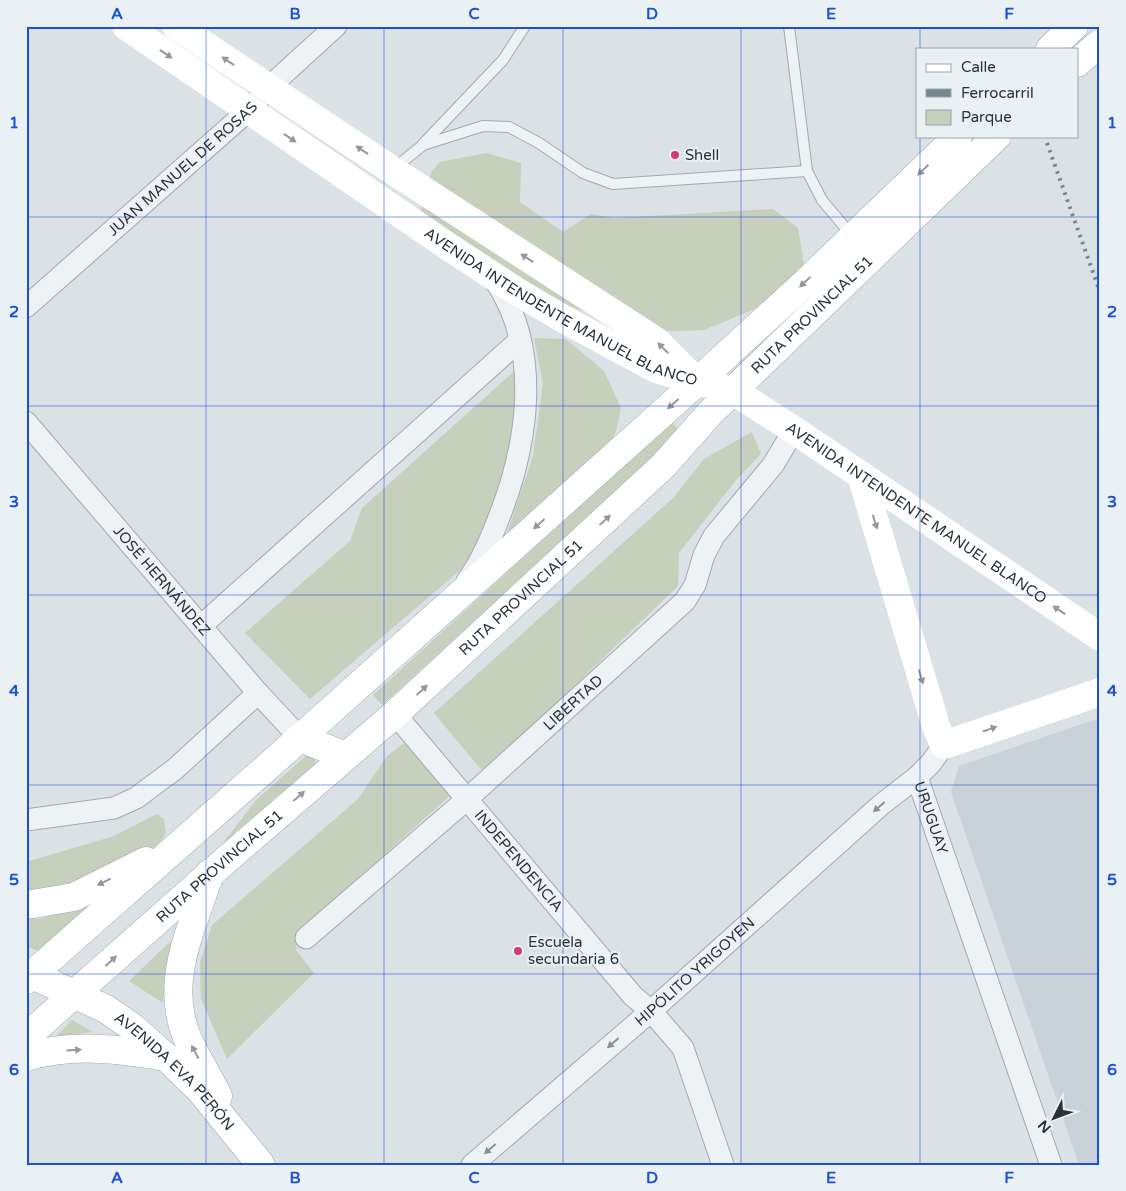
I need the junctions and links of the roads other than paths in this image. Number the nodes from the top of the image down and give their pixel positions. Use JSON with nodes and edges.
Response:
{"nodes":[{"id":1,"x":126,"y":26,"type":"edge"},
{"id":2,"x":176,"y":26,"type":"edge"},
{"id":3,"x":336,"y":26,"type":"edge"},
{"id":4,"x":525,"y":26,"type":"edge"},
{"id":5,"x":789,"y":26,"type":"edge"},
{"id":6,"x":1074,"y":26,"type":"edge"},
{"id":7,"x":1100,"y":44,"type":"edge"},
{"id":8,"x":1051,"y":48,"type":"edge"},
{"id":9,"x":1078,"y":62,"type":"edge"},
{"id":10,"x":268,"y":88,"type":"junction"},
{"id":11,"x":250,"y":110,"type":"junction"},
{"id":12,"x":956,"y":138,"type":"edge"},
{"id":13,"x":996,"y":138,"type":"edge"},
{"id":14,"x":423,"y":144,"type":"junction"},
{"id":15,"x":392,"y":170,"type":"junction"},
{"id":16,"x":807,"y":171,"type":"junction"},
{"id":17,"x":375,"y":196,"type":"junction"},
{"id":18,"x":853,"y":237,"type":"junction"},
{"id":19,"x":491,"y":275,"type":"junction"},
{"id":20,"x":26,"y":308,"type":"edge"},
{"id":21,"x":520,"y":340,"type":"junction"},
{"id":22,"x":697,"y":382,"type":"junction"},
{"id":23,"x":733,"y":391,"type":"junction"},
{"id":24,"x":26,"y":422,"type":"edge"},
{"id":25,"x":794,"y":430,"type":"junction"},
{"id":26,"x":861,"y":475,"type":"junction"},
{"id":27,"x":452,"y":602,"type":"junction"},
{"id":28,"x":201,"y":626,"type":"junction"},
{"id":29,"x":1100,"y":637,"type":"edge"},
{"id":30,"x":1100,"y":692,"type":"edge"},
{"id":31,"x":258,"y":694,"type":"junction"},
{"id":32,"x":395,"y":714,"type":"junction"},
{"id":33,"x":300,"y":738,"type":"junction"},
{"id":34,"x":944,"y":745,"type":"junction"},
{"id":35,"x":346,"y":756,"type":"junction"},
{"id":36,"x":917,"y":777,"type":"junction"},
{"id":37,"x":466,"y":800,"type":"junction"},
{"id":38,"x":26,"y":820,"type":"edge"},
{"id":39,"x":179,"y":845,"type":"junction"},
{"id":40,"x":211,"y":873,"type":"junction"},
{"id":41,"x":26,"y":905,"type":"edge"},
{"id":42,"x":306,"y":938,"type":"dead end"},
{"id":43,"x":28,"y":975,"type":"edge"},
{"id":44,"x":75,"y":994,"type":"junction"},
{"id":45,"x":651,"y":1011,"type":"junction"},
{"id":46,"x":26,"y":1037,"type":"edge"},
{"id":47,"x":26,"y":1058,"type":"edge"},
{"id":48,"x":167,"y":1058,"type":"junction"},
{"id":49,"x":243,"y":1141,"type":"junction"},
{"id":50,"x":261,"y":1165,"type":"edge"},
{"id":51,"x":472,"y":1165,"type":"edge"},
{"id":52,"x":723,"y":1165,"type":"edge"},
{"id":53,"x":1051,"y":1165,"type":"edge"}],
"edges":[{"from":1,"to":11,"type":"main road","name":"AVENIDA INTENDENTE MANUEL BLANCO","one_way":true},
{"from":10,"to":2,"type":"main road","name":"AVENIDA INTENDENTE MANUEL BLANCO","one_way":true},
{"from":3,"to":10,"type":"street","name":"JUAN MANUEL DE ROSAS"},
{"from":4,"to":14,"type":"lane"},
{"from":5,"to":16,"type":"lane"},
{"from":6,"to":8,"type":"main road"},
{"from":7,"to":9,"type":"main road"},
{"from":10,"to":11,"type":"street","name":"JUAN MANUEL DE ROSAS"},
{"from":15,"to":10,"type":"main road","name":"AVENIDA INTENDENTE MANUEL BLANCO","one_way":true},
{"from":11,"to":17,"type":"main road","name":"AVENIDA INTENDENTE MANUEL BLANCO","one_way":true},
{"from":11,"to":20,"type":"street","name":"JUAN MANUEL DE ROSAS"},
{"from":12,"to":18,"type":"main road","name":"RUTA PROVINCIAL 51","one_way":true},
{"from":13,"to":23,"type":"main road","name":"RUTA PROVINCIAL 51"},
{"from":14,"to":15,"type":"lane"},
{"from":14,"to":16,"type":"lane"},
{"from":15,"to":17,"type":"main road"},
{"from":22,"to":15,"type":"main road","name":"AVENIDA INTENDENTE MANUEL BLANCO","one_way":true},
{"from":16,"to":18,"type":"lane"},
{"from":17,"to":19,"type":"main road","name":"AVENIDA INTENDENTE MANUEL BLANCO"},
{"from":18,"to":22,"type":"main road","name":"RUTA PROVINCIAL 51","one_way":true},
{"from":19,"to":21,"type":"street"},
{"from":19,"to":22,"type":"main road","name":"AVENIDA INTENDENTE MANUEL BLANCO"},
{"from":21,"to":27,"type":"street"},
{"from":21,"to":28,"type":"street"},
{"from":22,"to":23,"type":"main road","name":"AVENIDA INTENDENTE MANUEL BLANCO"},
{"from":22,"to":27,"type":"main road","name":"RUTA PROVINCIAL 51","one_way":true},
{"from":23,"to":25,"type":"main road","name":"AVENIDA INTENDENTE MANUEL BLANCO"},
{"from":32,"to":23,"type":"main road","name":"RUTA PROVINCIAL 51","one_way":true},
{"from":24,"to":28,"type":"street","name":"JOSÉ HERNÁNDEZ"},
{"from":25,"to":26,"type":"main road","name":"AVENIDA INTENDENTE MANUEL BLANCO"},
{"from":25,"to":37,"type":"street","name":"LIBERTAD"},
{"from":29,"to":26,"type":"main road","name":"AVENIDA INTENDENTE MANUEL BLANCO","one_way":true},
{"from":26,"to":34,"type":"main road","one_way":true},
{"from":27,"to":33,"type":"main road","name":"RUTA PROVINCIAL 51"},
{"from":28,"to":31,"type":"street","name":"JOSÉ HERNÁNDEZ"},
{"from":34,"to":30,"type":"main road","one_way":true},
{"from":31,"to":33,"type":"street","name":"JOSÉ HERNÁNDEZ"},
{"from":31,"to":38,"type":"street"},
{"from":32,"to":35,"type":"main road","name":"RUTA PROVINCIAL 51"},
{"from":32,"to":37,"type":"street","name":"INDEPENDENCIA"},
{"from":33,"to":35,"type":"main road"},
{"from":33,"to":39,"type":"main road","name":"RUTA PROVINCIAL 51"},
{"from":34,"to":36,"type":"street","name":"URUGUAY"},
{"from":40,"to":35,"type":"main road","name":"RUTA PROVINCIAL 51","one_way":true},
{"from":36,"to":45,"type":"street","name":"HIPÓLITO YRIGOYEN","one_way":true},
{"from":36,"to":53,"type":"street","name":"URUGUAY"},
{"from":37,"to":42,"type":"street","name":"LIBERTAD"},
{"from":37,"to":45,"type":"street","name":"INDEPENDENCIA"},
{"from":39,"to":41,"type":"main road","one_way":true},
{"from":39,"to":43,"type":"main road","name":"RUTA PROVINCIAL 51"},
{"from":44,"to":40,"type":"main road","name":"RUTA PROVINCIAL 51","one_way":true},
{"from":49,"to":40,"type":"main road","one_way":true},
{"from":43,"to":44,"type":"main road","name":"AVENIDA EVA PERÓN"},
{"from":44,"to":46,"type":"main road","name":"RUTA PROVINCIAL 51"},
{"from":44,"to":48,"type":"main road","name":"AVENIDA EVA PERÓN"},
{"from":45,"to":51,"type":"street","name":"HIPÓLITO YRIGOYEN","one_way":true},
{"from":45,"to":52,"type":"street","name":"INDEPENDENCIA"},
{"from":47,"to":48,"type":"main road","one_way":true},
{"from":48,"to":49,"type":"main road","name":"AVENIDA EVA PERÓN"},
{"from":49,"to":50,"type":"main road","name":"AVENIDA EVA PERÓN"}]}
